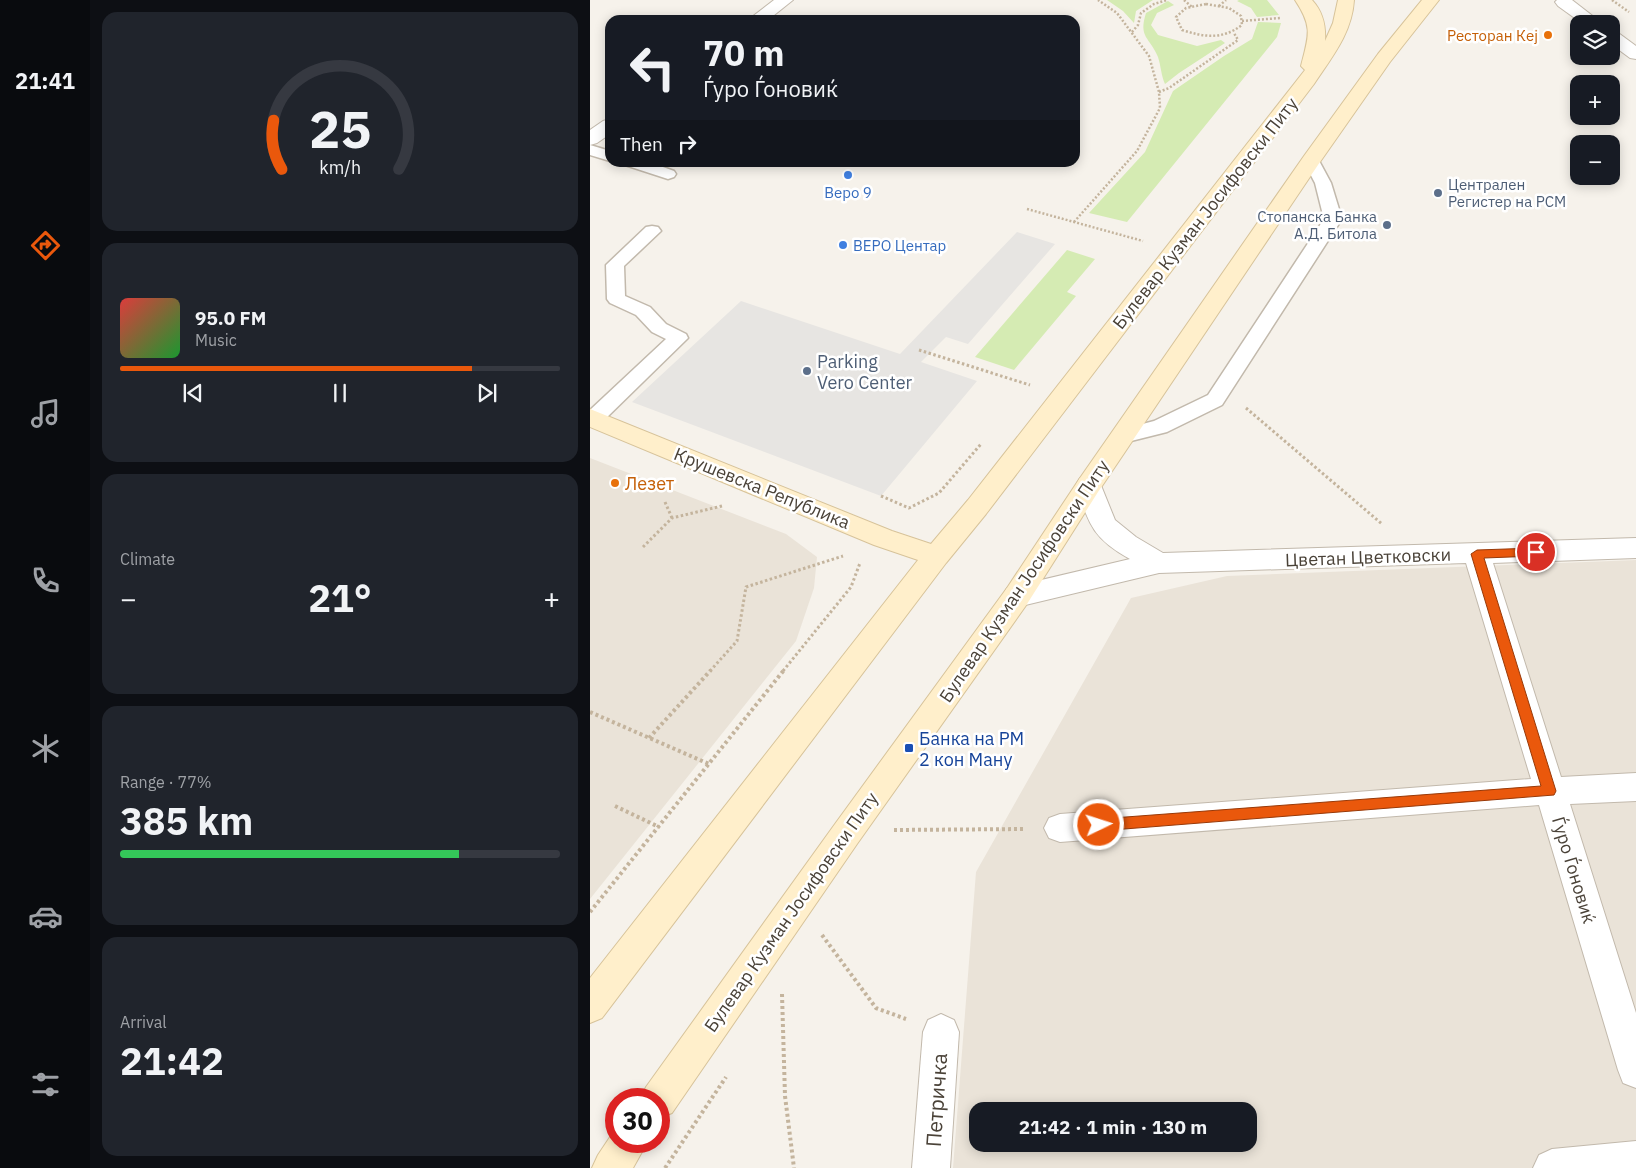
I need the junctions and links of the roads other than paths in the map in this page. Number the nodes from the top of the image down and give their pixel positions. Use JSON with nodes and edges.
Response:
{"nodes":[{"id":1,"x":785,"y":0,"type":"edge"},
{"id":2,"x":1303,"y":0,"type":"edge"},
{"id":3,"x":1346,"y":0,"type":"edge"},
{"id":4,"x":1431,"y":0,"type":"edge"},
{"id":5,"x":1564,"y":2,"type":"dead end"},
{"id":6,"x":1404,"y":5,"type":"dead end"},
{"id":7,"x":763,"y":15,"type":"edge"},
{"id":8,"x":1582,"y":15,"type":"edge"},
{"id":9,"x":1620,"y":42,"type":"edge"},
{"id":10,"x":1636,"y":54,"type":"edge"},
{"id":11,"x":1384,"y":58,"type":"junction"},
{"id":12,"x":1305,"y":84,"type":"junction"},
{"id":13,"x":605,"y":128,"type":"edge"},
{"id":14,"x":590,"y":139,"type":"edge"},
{"id":15,"x":590,"y":150,"type":"edge"},
{"id":16,"x":605,"y":154,"type":"edge"},
{"id":17,"x":1311,"y":160,"type":"junction"},
{"id":18,"x":646,"y":167,"type":"edge"},
{"id":19,"x":668,"y":174,"type":"dead end"},
{"id":20,"x":652,"y":231,"type":"dead end"},
{"id":21,"x":592,"y":418,"type":"edge"},
{"id":22,"x":1123,"y":436,"type":"junction"},
{"id":23,"x":1089,"y":486,"type":"junction"},
{"id":24,"x":1636,"y":548,"type":"edge"},
{"id":25,"x":1477,"y":554,"type":"junction"},
{"id":26,"x":936,"y":556,"type":"junction"},
{"id":27,"x":1159,"y":563,"type":"junction"},
{"id":28,"x":1017,"y":596,"type":"junction"},
{"id":29,"x":1636,"y":787,"type":"edge"},
{"id":30,"x":1549,"y":791,"type":"junction"},
{"id":31,"x":1060,"y":828,"type":"road end"},
{"id":32,"x":590,"y":1006,"type":"edge"},
{"id":33,"x":941,"y":1032,"type":"road end"},
{"id":34,"x":1636,"y":1070,"type":"edge"},
{"id":35,"x":667,"y":1088,"type":"edge"},
{"id":36,"x":621,"y":1153,"type":"edge"},
{"id":37,"x":1636,"y":1160,"type":"edge"},
{"id":38,"x":610,"y":1168,"type":"edge"},
{"id":39,"x":931,"y":1168,"type":"edge"},
{"id":40,"x":1552,"y":1168,"type":"edge"}],
"edges":[{"from":1,"to":7,"type":"street"},
{"from":2,"to":12,"type":"street","name":"Булевар Кузман Јосифовски Питу"},
{"from":3,"to":12,"type":"street","name":"Булевар Кузман Јосифовски Питу"},
{"from":4,"to":11,"type":"street","name":"Булевар Кузман Јосифовски Питу"},
{"from":5,"to":8,"type":"street"},
{"from":6,"to":11,"type":"street","name":"Булевар Кузман Јосифовски Питу"},
{"from":9,"to":10,"type":"street"},
{"from":11,"to":17,"type":"street","name":"Булевар Кузман Јосифовски Питу"},
{"from":12,"to":26,"type":"street","name":"Булевар Кузман Јосифовски Питу"},
{"from":13,"to":14,"type":"street"},
{"from":15,"to":16,"type":"lane"},
{"from":17,"to":22,"type":"street","name":"Булевар Кузман Јосифовски Питу"},
{"from":17,"to":22,"type":"lane"},
{"from":18,"to":19,"type":"lane"},
{"from":20,"to":21,"type":"lane"},
{"from":21,"to":26,"type":"street","name":"Крушевска Република"},
{"from":22,"to":23,"type":"street","name":"Булевар Кузман Јосифовски Питу"},
{"from":23,"to":27,"type":"street"},
{"from":23,"to":28,"type":"street","name":"Булевар Кузман Јосифовски Питу"},
{"from":24,"to":25,"type":"street","name":"Цветан Цветковски"},
{"from":25,"to":27,"type":"street","name":"Цветан Цветковски"},
{"from":25,"to":30,"type":"street","name":"Ѓуро Ѓоновиќ"},
{"from":26,"to":32,"type":"street","name":"Булевар Кузман Јосифовски Питу"},
{"from":27,"to":28,"type":"street","name":"Цветан Цветковски"},
{"from":28,"to":35,"type":"street","name":"Булевар Кузман Јосифовски Питу"},
{"from":29,"to":30,"type":"street"},
{"from":30,"to":31,"type":"street"},
{"from":30,"to":34,"type":"street","name":"Ѓуро Ѓоновиќ"},
{"from":33,"to":39,"type":"street","name":"Петричка"},
{"from":36,"to":38,"type":"street"},
{"from":37,"to":40,"type":"street"}]}
